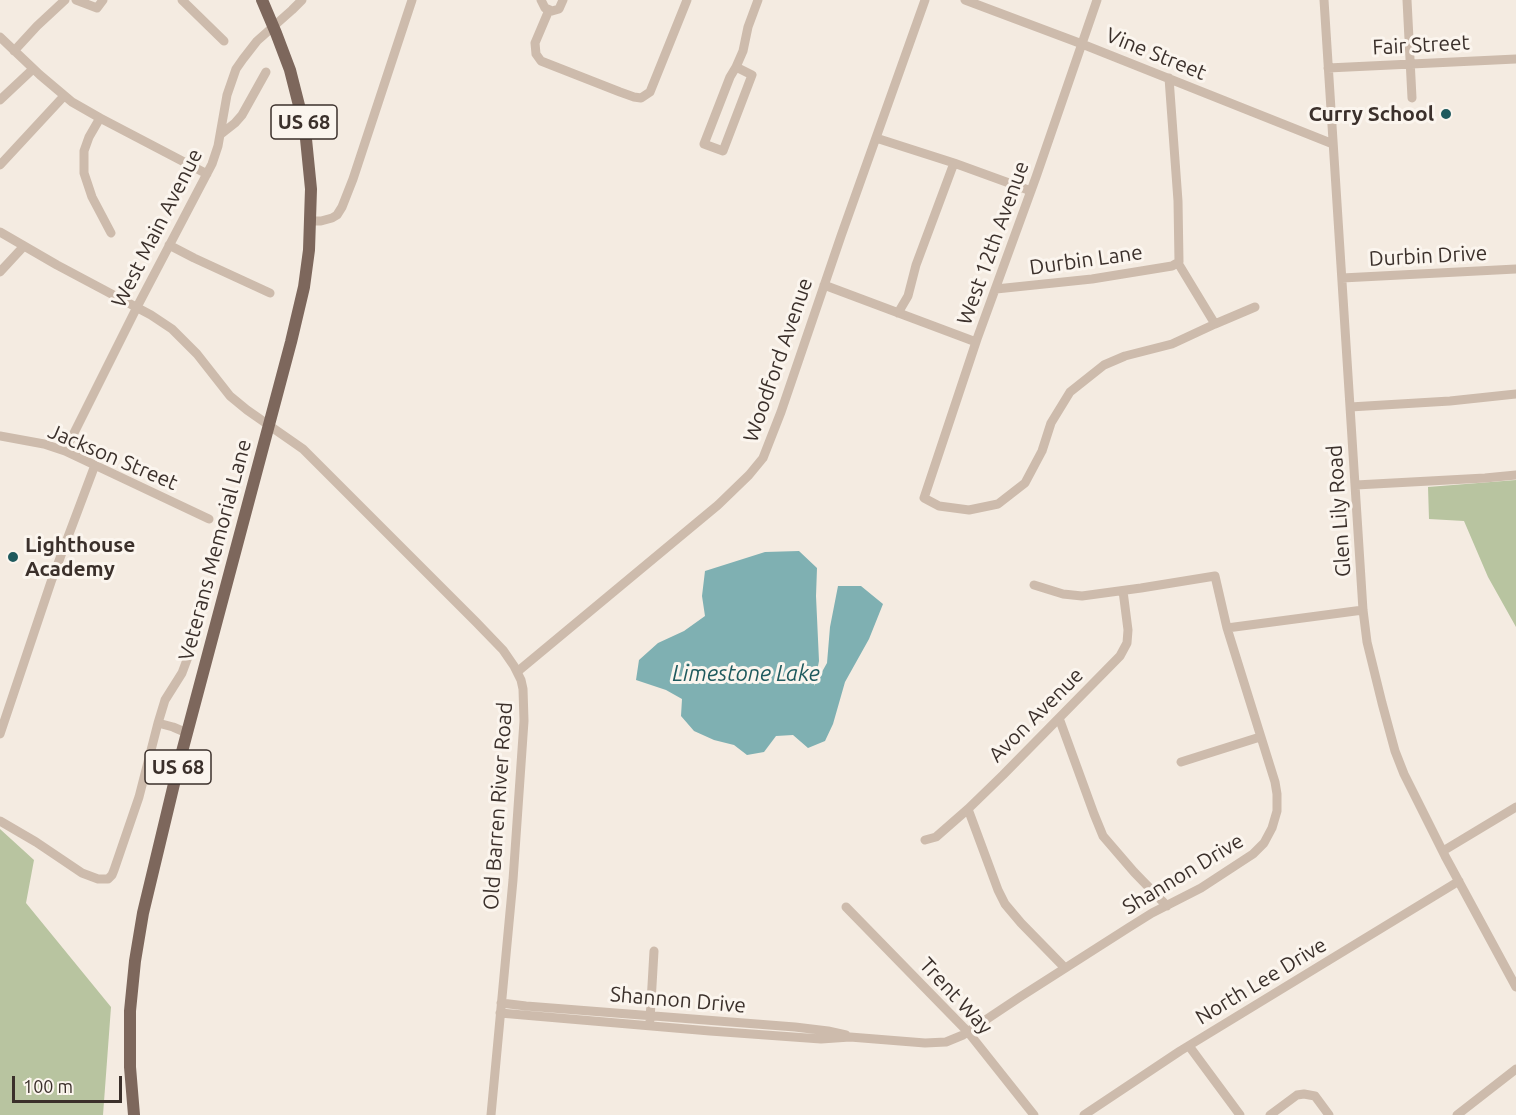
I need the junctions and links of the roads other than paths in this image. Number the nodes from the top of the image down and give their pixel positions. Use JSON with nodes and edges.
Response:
{"nodes":[{"id":1,"x":65,"y":0,"type":"edge"},
{"id":2,"x":76,"y":0,"type":"edge"},
{"id":3,"x":104,"y":0,"type":"edge"},
{"id":4,"x":182,"y":0,"type":"edge"},
{"id":5,"x":262,"y":0,"type":"edge"},
{"id":6,"x":302,"y":0,"type":"edge"},
{"id":7,"x":412,"y":0,"type":"edge"},
{"id":8,"x":542,"y":0,"type":"edge"},
{"id":9,"x":563,"y":0,"type":"edge"},
{"id":10,"x":687,"y":0,"type":"edge"},
{"id":11,"x":758,"y":0,"type":"edge"},
{"id":12,"x":925,"y":0,"type":"edge"},
{"id":13,"x":965,"y":0,"type":"edge"},
{"id":14,"x":1097,"y":0,"type":"edge"},
{"id":15,"x":1407,"y":0,"type":"edge"},
{"id":16,"x":1322,"y":1,"type":"edge"},
{"id":17,"x":549,"y":10,"type":"junction"},
{"id":18,"x":274,"y":27,"type":"junction"},
{"id":19,"x":0,"y":37,"type":"edge"},
{"id":20,"x":224,"y":41,"type":"dead end"},
{"id":21,"x":1082,"y":44,"type":"junction"},
{"id":22,"x":14,"y":51,"type":"junction"},
{"id":23,"x":1516,"y":59,"type":"edge"},
{"id":24,"x":1410,"y":64,"type":"junction"},
{"id":25,"x":736,"y":67,"type":"junction"},
{"id":26,"x":1328,"y":68,"type":"junction"},
{"id":27,"x":33,"y":69,"type":"junction"},
{"id":28,"x":266,"y":72,"type":"dead end"},
{"id":29,"x":1169,"y":78,"type":"junction"},
{"id":30,"x":64,"y":96,"type":"junction"},
{"id":31,"x":1412,"y":98,"type":"dead end"},
{"id":32,"x":0,"y":100,"type":"edge"},
{"id":33,"x":99,"y":118,"type":"junction"},
{"id":34,"x":220,"y":134,"type":"junction"},
{"id":35,"x":876,"y":138,"type":"junction"},
{"id":36,"x":1333,"y":144,"type":"junction"},
{"id":37,"x":954,"y":163,"type":"junction"},
{"id":38,"x":0,"y":165,"type":"edge"},
{"id":39,"x":207,"y":174,"type":"junction"},
{"id":40,"x":1031,"y":191,"type":"junction"},
{"id":41,"x":311,"y":221,"type":"junction"},
{"id":42,"x":0,"y":232,"type":"edge"},
{"id":43,"x":111,"y":234,"type":"dead end"},
{"id":44,"x":170,"y":245,"type":"junction"},
{"id":45,"x":24,"y":246,"type":"junction"},
{"id":46,"x":1179,"y":262,"type":"junction"},
{"id":47,"x":1516,"y":269,"type":"edge"},
{"id":48,"x":0,"y":272,"type":"edge"},
{"id":49,"x":1342,"y":278,"type":"junction"},
{"id":50,"x":824,"y":285,"type":"junction"},
{"id":51,"x":996,"y":290,"type":"junction"},
{"id":52,"x":270,"y":293,"type":"dead end"},
{"id":53,"x":137,"y":307,"type":"junction"},
{"id":54,"x":1255,"y":307,"type":"dead end"},
{"id":55,"x":898,"y":313,"type":"junction"},
{"id":56,"x":1215,"y":324,"type":"junction"},
{"id":57,"x":976,"y":342,"type":"junction"},
{"id":58,"x":1516,"y":394,"type":"edge"},
{"id":59,"x":1350,"y":406,"type":"junction"},
{"id":60,"x":269,"y":425,"type":"junction"},
{"id":61,"x":0,"y":436,"type":"edge"},
{"id":62,"x":65,"y":451,"type":"junction"},
{"id":63,"x":95,"y":465,"type":"junction"},
{"id":64,"x":1516,"y":475,"type":"edge"},
{"id":65,"x":1356,"y":485,"type":"junction"},
{"id":66,"x":209,"y":519,"type":"dead end"},
{"id":67,"x":1034,"y":585,"type":"dead end"},
{"id":68,"x":1124,"y":591,"type":"junction"},
{"id":69,"x":205,"y":596,"type":"dead end"},
{"id":70,"x":1363,"y":610,"type":"junction"},
{"id":71,"x":1227,"y":628,"type":"junction"},
{"id":72,"x":517,"y":672,"type":"junction"},
{"id":73,"x":1059,"y":718,"type":"junction"},
{"id":74,"x":158,"y":723,"type":"junction"},
{"id":75,"x":187,"y":733,"type":"junction"},
{"id":76,"x":0,"y":734,"type":"edge"},
{"id":77,"x":1260,"y":737,"type":"junction"},
{"id":78,"x":1182,"y":762,"type":"dead end"},
{"id":79,"x":1516,"y":807,"type":"edge"},
{"id":80,"x":968,"y":809,"type":"junction"},
{"id":81,"x":0,"y":821,"type":"edge"},
{"id":82,"x":925,"y":840,"type":"dead end"},
{"id":83,"x":1443,"y":850,"type":"junction"},
{"id":84,"x":1459,"y":880,"type":"junction"},
{"id":85,"x":1167,"y":906,"type":"junction"},
{"id":86,"x":846,"y":907,"type":"dead end"},
{"id":87,"x":654,"y":951,"type":"dead end"},
{"id":88,"x":1065,"y":968,"type":"junction"},
{"id":89,"x":1516,"y":987,"type":"edge"},
{"id":90,"x":501,"y":1003,"type":"junction"},
{"id":91,"x":500,"y":1013,"type":"junction"},
{"id":92,"x":576,"y":1015,"type":"junction"},
{"id":93,"x":650,"y":1015,"type":"junction"},
{"id":94,"x":650,"y":1026,"type":"junction"},
{"id":95,"x":753,"y":1029,"type":"junction"},
{"id":96,"x":968,"y":1032,"type":"junction"},
{"id":97,"x":1189,"y":1046,"type":"junction"},
{"id":98,"x":1516,"y":1069,"type":"edge"},
{"id":99,"x":134,"y":1115,"type":"edge"},
{"id":100,"x":491,"y":1115,"type":"edge"},
{"id":101,"x":1034,"y":1115,"type":"edge"},
{"id":102,"x":1084,"y":1115,"type":"edge"},
{"id":103,"x":1240,"y":1115,"type":"edge"},
{"id":104,"x":1270,"y":1115,"type":"edge"},
{"id":105,"x":1329,"y":1115,"type":"edge"},
{"id":106,"x":1457,"y":1115,"type":"edge"}],
"edges":[{"from":1,"to":22,"type":"street"},
{"from":2,"to":3,"type":"street"},
{"from":4,"to":20,"type":"street"},
{"from":5,"to":18,"type":"main road","name":"Veterans Memorial Lane","number":"US 68"},
{"from":6,"to":18,"type":"street","name":"West Main Avenue"},
{"from":7,"to":41,"type":"street"},
{"from":8,"to":17,"type":"street"},
{"from":9,"to":17,"type":"street"},
{"from":10,"to":17,"type":"street"},
{"from":11,"to":25,"type":"street"},
{"from":12,"to":35,"type":"street","name":"Woodford Avenue"},
{"from":13,"to":21,"type":"street","name":"Vine Street"},
{"from":14,"to":21,"type":"street","name":"West 12th Avenue"},
{"from":15,"to":24,"type":"street"},
{"from":16,"to":26,"type":"street","name":"Glen Lily Road"},
{"from":18,"to":34,"type":"street","name":"West Main Avenue"},
{"from":18,"to":41,"type":"main road","name":"Veterans Memorial Lane","number":"US 68"},
{"from":19,"to":22,"type":"street"},
{"from":21,"to":29,"type":"street","name":"Vine Street"},
{"from":21,"to":40,"type":"street","name":"West 12th Avenue"},
{"from":22,"to":27,"type":"street"},
{"from":23,"to":24,"type":"street","name":"Fair Street"},
{"from":24,"to":26,"type":"street","name":"Fair Street"},
{"from":24,"to":31,"type":"street"},
{"from":25,"to":25,"type":"street"},
{"from":26,"to":36,"type":"street","name":"Glen Lily Road"},
{"from":27,"to":30,"type":"street"},
{"from":27,"to":32,"type":"street"},
{"from":28,"to":34,"type":"street"},
{"from":29,"to":36,"type":"street","name":"Vine Street"},
{"from":29,"to":46,"type":"street"},
{"from":30,"to":33,"type":"street"},
{"from":30,"to":38,"type":"street"},
{"from":33,"to":39,"type":"street"},
{"from":33,"to":43,"type":"street"},
{"from":34,"to":39,"type":"street","name":"West Main Avenue"},
{"from":35,"to":37,"type":"street"},
{"from":35,"to":50,"type":"street","name":"Woodford Avenue"},
{"from":36,"to":49,"type":"street","name":"Glen Lily Road"},
{"from":37,"to":40,"type":"street"},
{"from":37,"to":55,"type":"street"},
{"from":39,"to":44,"type":"street","name":"West Main Avenue"},
{"from":40,"to":51,"type":"street","name":"West 12th Avenue"},
{"from":41,"to":60,"type":"main road","name":"Veterans Memorial Lane","number":"US 68"},
{"from":42,"to":45,"type":"street","name":"Old Barren River Road"},
{"from":44,"to":52,"type":"street"},
{"from":44,"to":53,"type":"street","name":"West Main Avenue"},
{"from":45,"to":48,"type":"street"},
{"from":45,"to":53,"type":"street","name":"Old Barren River Road"},
{"from":46,"to":51,"type":"street","name":"Durbin Lane"},
{"from":46,"to":56,"type":"street"},
{"from":47,"to":49,"type":"street","name":"Durbin Drive"},
{"from":49,"to":59,"type":"street","name":"Glen Lily Road"},
{"from":50,"to":55,"type":"street"},
{"from":50,"to":72,"type":"street","name":"Woodford Avenue"},
{"from":51,"to":57,"type":"street","name":"West 12th Avenue"},
{"from":53,"to":60,"type":"street","name":"Old Barren River Road"},
{"from":53,"to":62,"type":"street","name":"West Main Avenue"},
{"from":54,"to":56,"type":"street"},
{"from":55,"to":57,"type":"street"},
{"from":56,"to":57,"type":"street","name":"West 12th Avenue"},
{"from":58,"to":59,"type":"street"},
{"from":59,"to":65,"type":"street","name":"Glen Lily Road"},
{"from":60,"to":72,"type":"street","name":"Old Barren River Road"},
{"from":60,"to":75,"type":"main road","name":"Veterans Memorial Lane","number":"US 68"},
{"from":61,"to":62,"type":"street","name":"Jackson Street"},
{"from":62,"to":63,"type":"street","name":"Jackson Street"},
{"from":63,"to":66,"type":"street","name":"Jackson Street"},
{"from":63,"to":76,"type":"street"},
{"from":64,"to":65,"type":"street"},
{"from":65,"to":70,"type":"street","name":"Glen Lily Road"},
{"from":67,"to":68,"type":"street"},
{"from":68,"to":71,"type":"street","name":"Shannon Drive"},
{"from":68,"to":73,"type":"street","name":"Avon Avenue"},
{"from":69,"to":74,"type":"street"},
{"from":70,"to":71,"type":"street"},
{"from":70,"to":83,"type":"street","name":"Glen Lily Road"},
{"from":71,"to":77,"type":"street","name":"Shannon Drive"},
{"from":72,"to":90,"type":"street","name":"Old Barren River Road"},
{"from":73,"to":80,"type":"street","name":"Avon Avenue"},
{"from":73,"to":85,"type":"street"},
{"from":74,"to":75,"type":"street"},
{"from":74,"to":81,"type":"street"},
{"from":75,"to":99,"type":"main road","name":"Veterans Memorial Lane","number":"US 68"},
{"from":77,"to":78,"type":"street"},
{"from":77,"to":85,"type":"street","name":"Shannon Drive"},
{"from":79,"to":83,"type":"street"},
{"from":80,"to":82,"type":"street","name":"Avon Avenue"},
{"from":80,"to":88,"type":"street"},
{"from":83,"to":84,"type":"street","name":"Glen Lily Road"},
{"from":84,"to":89,"type":"street","name":"Glen Lily Road"},
{"from":84,"to":97,"type":"street","name":"North Lee Drive"},
{"from":85,"to":88,"type":"street","name":"Shannon Drive"},
{"from":86,"to":96,"type":"street","name":"Trent Way"},
{"from":87,"to":93,"type":"street"},
{"from":88,"to":96,"type":"street","name":"Shannon Drive"},
{"from":90,"to":91,"type":"street","name":"Old Barren River Road"},
{"from":90,"to":92,"type":"street","name":"Shannon Drive"},
{"from":91,"to":92,"type":"street","name":"Shannon Drive"},
{"from":91,"to":100,"type":"street","name":"Old Barren River Road"},
{"from":92,"to":93,"type":"street","name":"Shannon Drive"},
{"from":92,"to":94,"type":"street","name":"Shannon Drive"},
{"from":93,"to":94,"type":"street"},
{"from":93,"to":95,"type":"street","name":"Shannon Drive"},
{"from":94,"to":95,"type":"street","name":"Shannon Drive"},
{"from":95,"to":96,"type":"street","name":"Shannon Drive"},
{"from":96,"to":101,"type":"street","name":"Trent Way"},
{"from":97,"to":102,"type":"street","name":"North Lee Drive"},
{"from":97,"to":103,"type":"street"},
{"from":98,"to":106,"type":"street"},
{"from":104,"to":105,"type":"street"}]}
